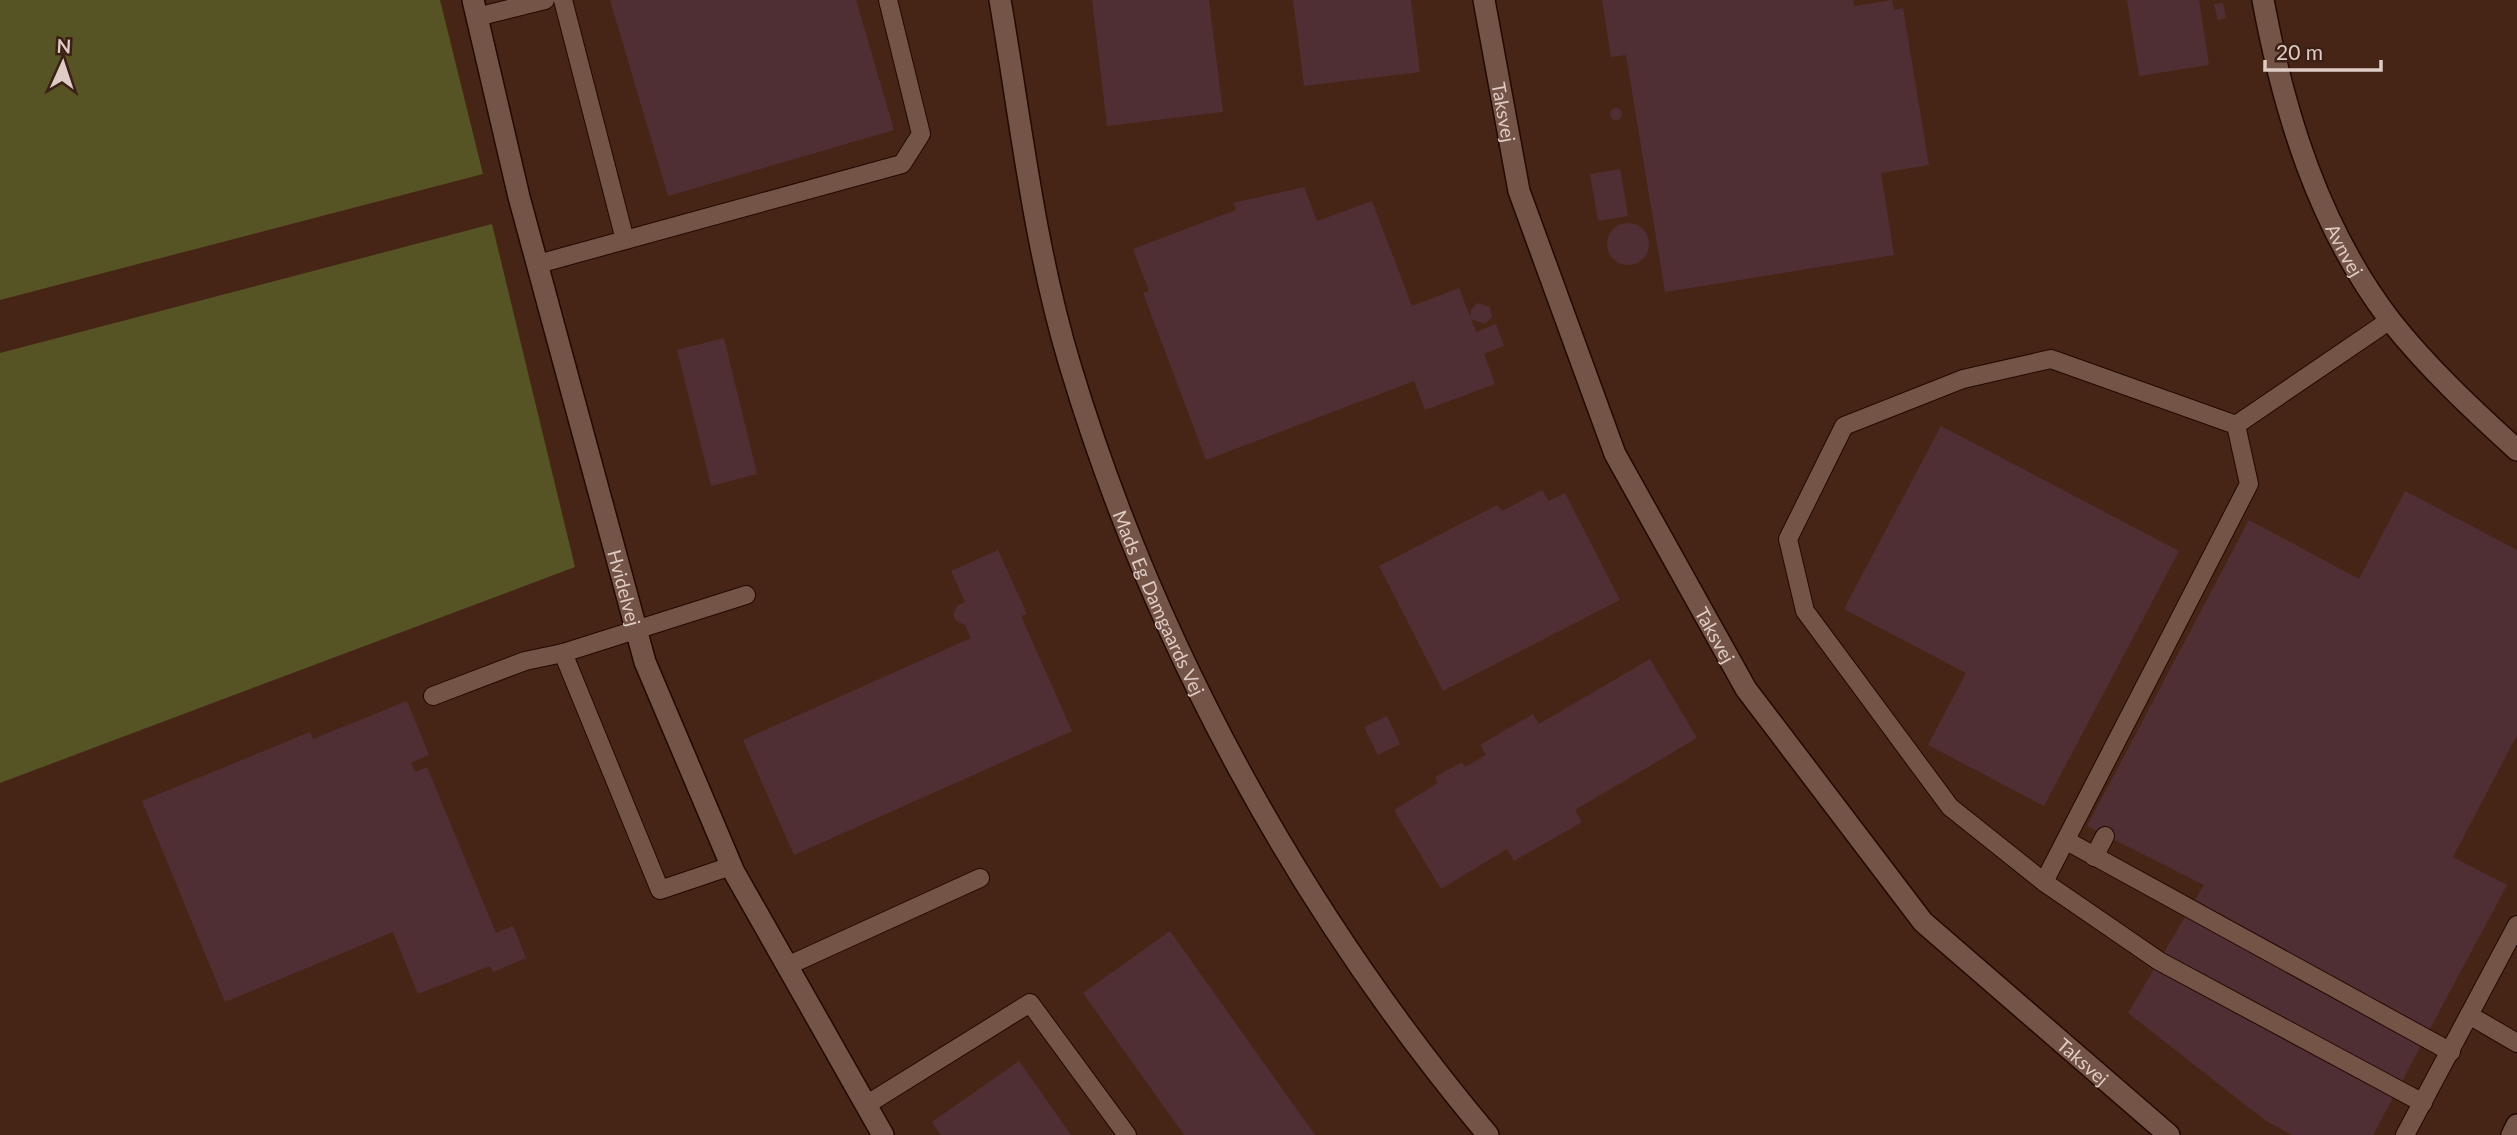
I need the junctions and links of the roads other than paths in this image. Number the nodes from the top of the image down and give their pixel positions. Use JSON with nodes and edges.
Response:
{"nodes":[{"id":1,"x":545,"y":0,"type":"edge"},
{"id":2,"x":563,"y":0,"type":"edge"},
{"id":3,"x":888,"y":0,"type":"edge"},
{"id":4,"x":1000,"y":0,"type":"edge"},
{"id":5,"x":1484,"y":0,"type":"edge"},
{"id":6,"x":2263,"y":0,"type":"edge"},
{"id":7,"x":475,"y":9,"type":"edge"},
{"id":8,"x":625,"y":240,"type":"junction"},
{"id":9,"x":538,"y":264,"type":"junction"},
{"id":10,"x":2390,"y":320,"type":"junction"},
{"id":11,"x":2236,"y":425,"type":"junction"},
{"id":12,"x":2517,"y":450,"type":"edge"},
{"id":13,"x":747,"y":595,"type":"dead end"},
{"id":14,"x":637,"y":632,"type":"junction"},
{"id":15,"x":563,"y":653,"type":"junction"},
{"id":16,"x":433,"y":696,"type":"dead end"},
{"id":17,"x":2105,"y":836,"type":"dead end"},
{"id":18,"x":2067,"y":841,"type":"junction"},
{"id":19,"x":2094,"y":857,"type":"junction"},
{"id":20,"x":731,"y":866,"type":"junction"},
{"id":21,"x":980,"y":878,"type":"dead end"},
{"id":22,"x":2044,"y":882,"type":"junction"},
{"id":23,"x":2517,"y":925,"type":"edge"},
{"id":24,"x":787,"y":966,"type":"junction"},
{"id":25,"x":2469,"y":1015,"type":"junction"},
{"id":26,"x":2517,"y":1043,"type":"edge"},
{"id":27,"x":2451,"y":1052,"type":"junction"},
{"id":28,"x":2423,"y":1103,"type":"junction"},
{"id":29,"x":866,"y":1105,"type":"junction"},
{"id":30,"x":2517,"y":1125,"type":"edge"},
{"id":31,"x":883,"y":1135,"type":"edge"},
{"id":32,"x":1127,"y":1135,"type":"edge"},
{"id":33,"x":1488,"y":1135,"type":"edge"},
{"id":34,"x":2169,"y":1135,"type":"edge"},
{"id":35,"x":2405,"y":1135,"type":"edge"},
{"id":36,"x":2512,"y":1135,"type":"edge"}],
"edges":[{"from":1,"to":7,"type":"lane"},
{"from":2,"to":8,"type":"lane"},
{"from":3,"to":8,"type":"lane"},
{"from":4,"to":33,"type":"street","name":"Mads Eg Damgaards Vej"},
{"from":5,"to":34,"type":"street","name":"Taksvej"},
{"from":6,"to":10,"type":"street","name":"Avnvej"},
{"from":7,"to":9,"type":"street","name":"Hvidelvej"},
{"from":8,"to":9,"type":"lane"},
{"from":9,"to":14,"type":"street","name":"Hvidelvej"},
{"from":10,"to":11,"type":"lane"},
{"from":10,"to":12,"type":"street","name":"Avnvej"},
{"from":11,"to":18,"type":"lane"},
{"from":11,"to":22,"type":"lane"},
{"from":13,"to":14,"type":"lane"},
{"from":14,"to":15,"type":"lane"},
{"from":14,"to":20,"type":"street","name":"Hvidelvej"},
{"from":15,"to":16,"type":"lane"},
{"from":15,"to":20,"type":"lane"},
{"from":17,"to":19,"type":"lane"},
{"from":18,"to":19,"type":"lane"},
{"from":18,"to":22,"type":"lane"},
{"from":19,"to":27,"type":"lane"},
{"from":20,"to":24,"type":"street","name":"Hvidelvej"},
{"from":21,"to":24,"type":"lane"},
{"from":22,"to":28,"type":"lane"},
{"from":23,"to":25,"type":"lane"},
{"from":24,"to":29,"type":"street","name":"Hvidelvej"},
{"from":25,"to":26,"type":"lane"},
{"from":25,"to":27,"type":"lane"},
{"from":27,"to":28,"type":"lane"},
{"from":28,"to":35,"type":"lane"},
{"from":29,"to":31,"type":"street","name":"Hvidelvej"},
{"from":29,"to":32,"type":"lane"},
{"from":30,"to":36,"type":"street"}]}
